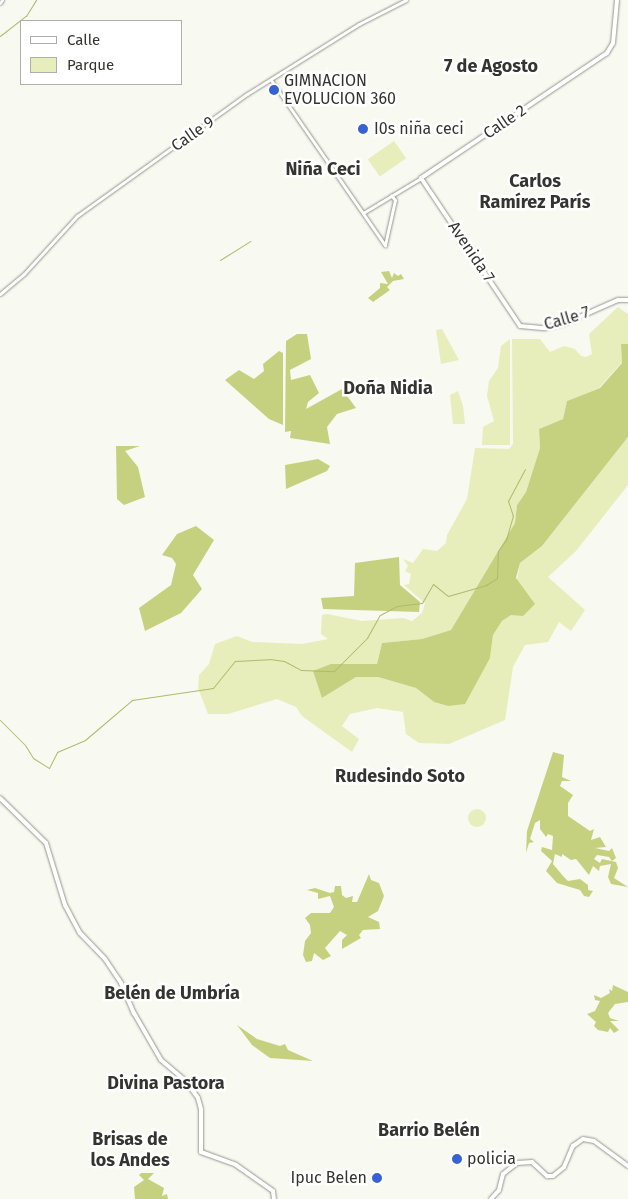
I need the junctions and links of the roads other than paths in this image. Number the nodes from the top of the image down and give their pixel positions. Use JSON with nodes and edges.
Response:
{"nodes":[{"id":1,"x":2,"y":0,"type":"edge"},
{"id":2,"x":406,"y":0,"type":"edge"},
{"id":3,"x":618,"y":0,"type":"edge"},
{"id":4,"x":0,"y":3,"type":"edge"},
{"id":5,"x":272,"y":80,"type":"junction"},
{"id":6,"x":421,"y":178,"type":"junction"},
{"id":7,"x":392,"y":195,"type":"junction"},
{"id":8,"x":363,"y":213,"type":"junction"},
{"id":9,"x":0,"y":294,"type":"edge"},
{"id":10,"x":628,"y":300,"type":"edge"},
{"id":11,"x":520,"y":326,"type":"joint"},
{"id":12,"x":0,"y":798,"type":"edge"},
{"id":13,"x":628,"y":1166,"type":"edge"},
{"id":14,"x":274,"y":1199,"type":"edge"},
{"id":15,"x":491,"y":1199,"type":"edge"}],
"edges":[{"from":1,"to":4,"type":"street"},
{"from":2,"to":5,"type":"street","name":"Calle 9"},
{"from":3,"to":6,"type":"main road","name":"Calle 2"},
{"from":5,"to":8,"type":"street"},
{"from":5,"to":9,"type":"street","name":"Calle 9"},
{"from":6,"to":7,"type":"street","name":"Calle 2"},
{"from":6,"to":11,"type":"main road","name":"Avenida 7"},
{"from":7,"to":8,"type":"street","name":"Calle 2"},
{"from":7,"to":8,"type":"street"},
{"from":10,"to":11,"type":"main road","name":"Calle 7"},
{"from":12,"to":14,"type":"main road"},
{"from":13,"to":15,"type":"main road"}]}
